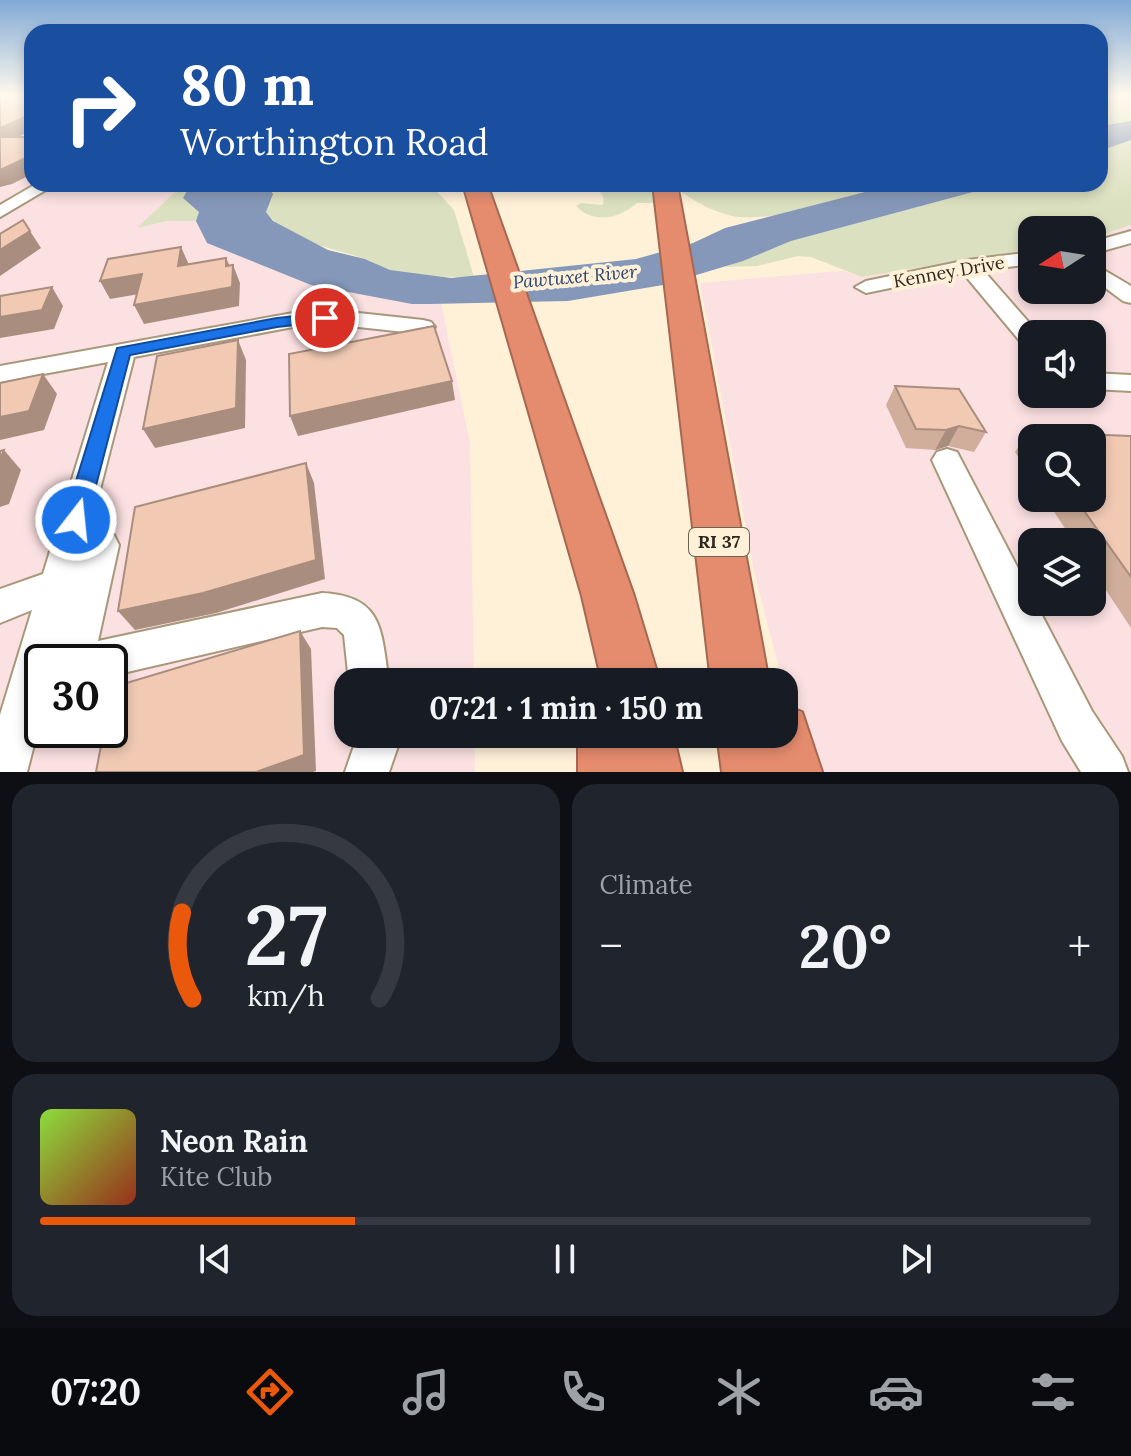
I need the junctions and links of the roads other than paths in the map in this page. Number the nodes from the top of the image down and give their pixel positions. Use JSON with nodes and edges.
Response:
{"nodes":[{"id":1,"x":34,"y":192,"type":"edge"},
{"id":2,"x":454,"y":192,"type":"edge"},
{"id":3,"x":477,"y":192,"type":"edge"},
{"id":4,"x":667,"y":192,"type":"edge"},
{"id":5,"x":2,"y":210,"type":"edge"},
{"id":6,"x":1131,"y":237,"type":"edge"},
{"id":7,"x":1106,"y":244,"type":"edge"},
{"id":8,"x":496,"y":254,"type":"junction"},
{"id":9,"x":1018,"y":260,"type":"edge"},
{"id":10,"x":968,"y":266,"type":"junction"},
{"id":11,"x":1106,"y":279,"type":"edge"},
{"id":12,"x":866,"y":287,"type":"dead end"},
{"id":13,"x":1131,"y":296,"type":"edge"},
{"id":14,"x":1018,"y":325,"type":"edge"},
{"id":15,"x":423,"y":327,"type":"edge"},
{"id":16,"x":123,"y":351,"type":"junction"},
{"id":17,"x":0,"y":374,"type":"edge"},
{"id":18,"x":1106,"y":382,"type":"edge"},
{"id":19,"x":1131,"y":383,"type":"edge"},
{"id":20,"x":698,"y":401,"type":"junction"},
{"id":21,"x":947,"y":460,"type":"dead end"},
{"id":22,"x":102,"y":545,"type":"dead end"},
{"id":23,"x":595,"y":553,"type":"junction"},
{"id":24,"x":58,"y":584,"type":"junction"},
{"id":25,"x":0,"y":606,"type":"edge"},
{"id":26,"x":44,"y":644,"type":"edge"},
{"id":27,"x":78,"y":644,"type":"edge"},
{"id":28,"x":128,"y":653,"type":"edge"},
{"id":29,"x":367,"y":668,"type":"edge"},
{"id":30,"x":605,"y":668,"type":"edge"},
{"id":31,"x":627,"y":668,"type":"edge"},
{"id":32,"x":738,"y":668,"type":"edge"},
{"id":33,"x":764,"y":668,"type":"edge"},
{"id":34,"x":24,"y":708,"type":"edge"},
{"id":35,"x":375,"y":748,"type":"edge"},
{"id":36,"x":609,"y":748,"type":"edge"},
{"id":37,"x":645,"y":748,"type":"edge"},
{"id":38,"x":750,"y":748,"type":"edge"},
{"id":39,"x":784,"y":748,"type":"edge"},
{"id":40,"x":7,"y":751,"type":"edge"},
{"id":41,"x":367,"y":772,"type":"edge"},
{"id":42,"x":610,"y":772,"type":"edge"},
{"id":43,"x":650,"y":772,"type":"edge"},
{"id":44,"x":754,"y":772,"type":"edge"},
{"id":45,"x":790,"y":772,"type":"edge"},
{"id":46,"x":1106,"y":772,"type":"edge"}],
"edges":[{"from":1,"to":5,"type":"street"},
{"from":2,"to":8,"type":"highway"},
{"from":3,"to":8,"type":"highway"},
{"from":4,"to":20,"type":"highway","number":"RI 37"},
{"from":6,"to":7,"type":"street"},
{"from":8,"to":23,"type":"highway"},
{"from":9,"to":10,"type":"street","name":"Kenney Drive"},
{"from":10,"to":12,"type":"street","name":"Kenney Drive"},
{"from":10,"to":14,"type":"street"},
{"from":11,"to":13,"type":"street"},
{"from":15,"to":16,"type":"street"},
{"from":16,"to":17,"type":"street"},
{"from":16,"to":24,"type":"street"},
{"from":18,"to":19,"type":"street"},
{"from":20,"to":32,"type":"highway","number":"RI 37"},
{"from":20,"to":33,"type":"highway"},
{"from":21,"to":46,"type":"street"},
{"from":22,"to":27,"type":"street"},
{"from":23,"to":30,"type":"highway"},
{"from":23,"to":31,"type":"highway"},
{"from":24,"to":25,"type":"street"},
{"from":24,"to":26,"type":"street"},
{"from":28,"to":29,"type":"street"},
{"from":34,"to":40,"type":"street"},
{"from":35,"to":41,"type":"street"},
{"from":36,"to":42,"type":"highway"},
{"from":37,"to":43,"type":"highway"},
{"from":38,"to":44,"type":"highway"},
{"from":39,"to":45,"type":"highway"}]}
